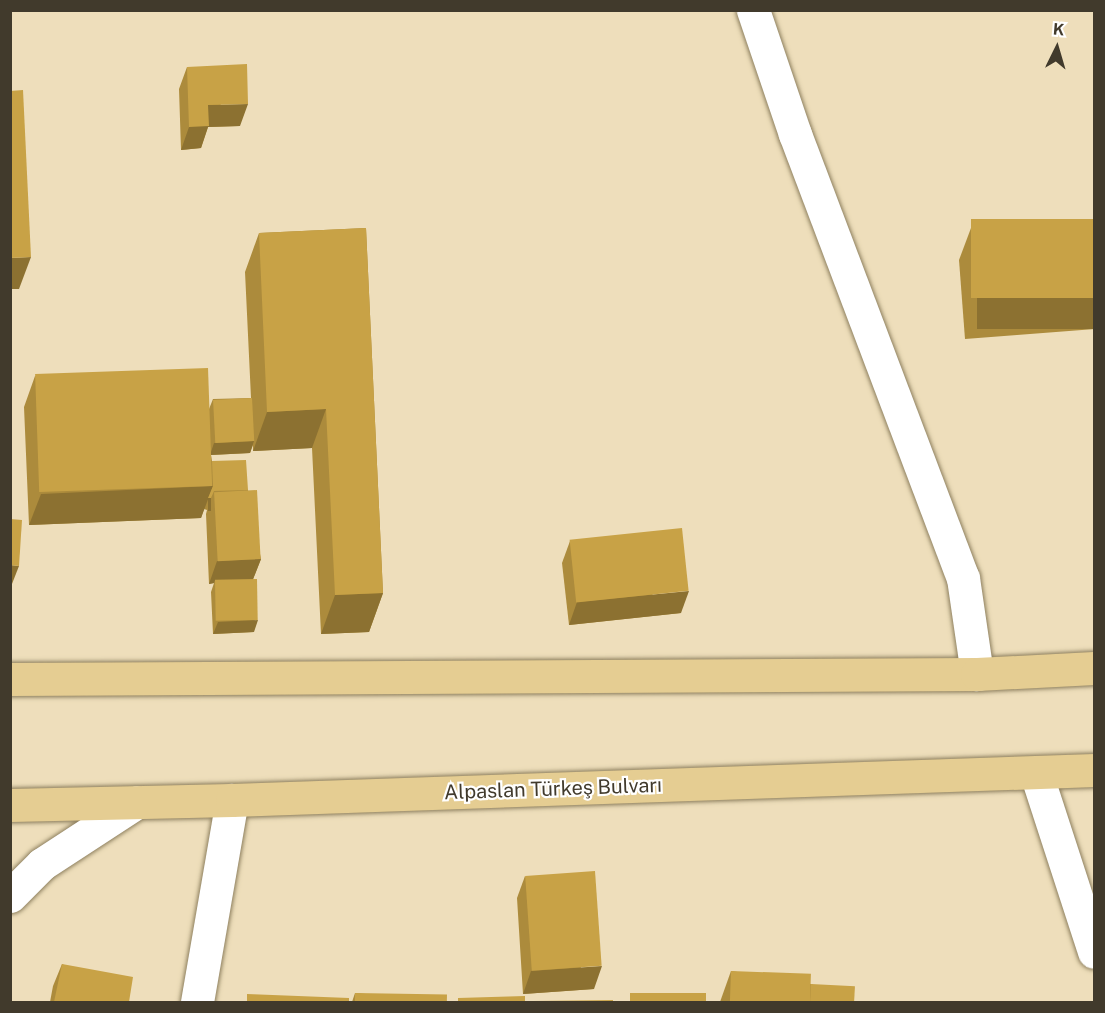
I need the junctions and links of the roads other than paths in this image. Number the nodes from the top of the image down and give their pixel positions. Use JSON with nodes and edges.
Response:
{"nodes":[{"id":1,"x":753,"y":10,"type":"edge"},
{"id":2,"x":1095,"y":668,"type":"edge"},
{"id":3,"x":977,"y":674,"type":"junction"},
{"id":4,"x":10,"y":679,"type":"edge"},
{"id":5,"x":1095,"y":770,"type":"edge"},
{"id":6,"x":1036,"y":773,"type":"junction"},
{"id":7,"x":232,"y":800,"type":"junction"},
{"id":8,"x":137,"y":802,"type":"junction"},
{"id":9,"x":10,"y":805,"type":"edge"},
{"id":10,"x":10,"y":897,"type":"edge"},
{"id":11,"x":1095,"y":952,"type":"edge"},
{"id":12,"x":197,"y":1002,"type":"edge"}],
"edges":[{"from":1,"to":3,"type":"street"},
{"from":2,"to":3,"type":"main road"},
{"from":3,"to":4,"type":"main road"},
{"from":5,"to":6,"type":"main road","name":"Alpaslan Türkeş Bulvarı"},
{"from":6,"to":7,"type":"main road","name":"Alpaslan Türkeş Bulvarı"},
{"from":6,"to":11,"type":"street"},
{"from":7,"to":8,"type":"main road","name":"Alpaslan Türkeş Bulvarı"},
{"from":7,"to":12,"type":"street"},
{"from":8,"to":9,"type":"main road","name":"Alpaslan Türkeş Bulvarı"},
{"from":8,"to":10,"type":"street"}]}
